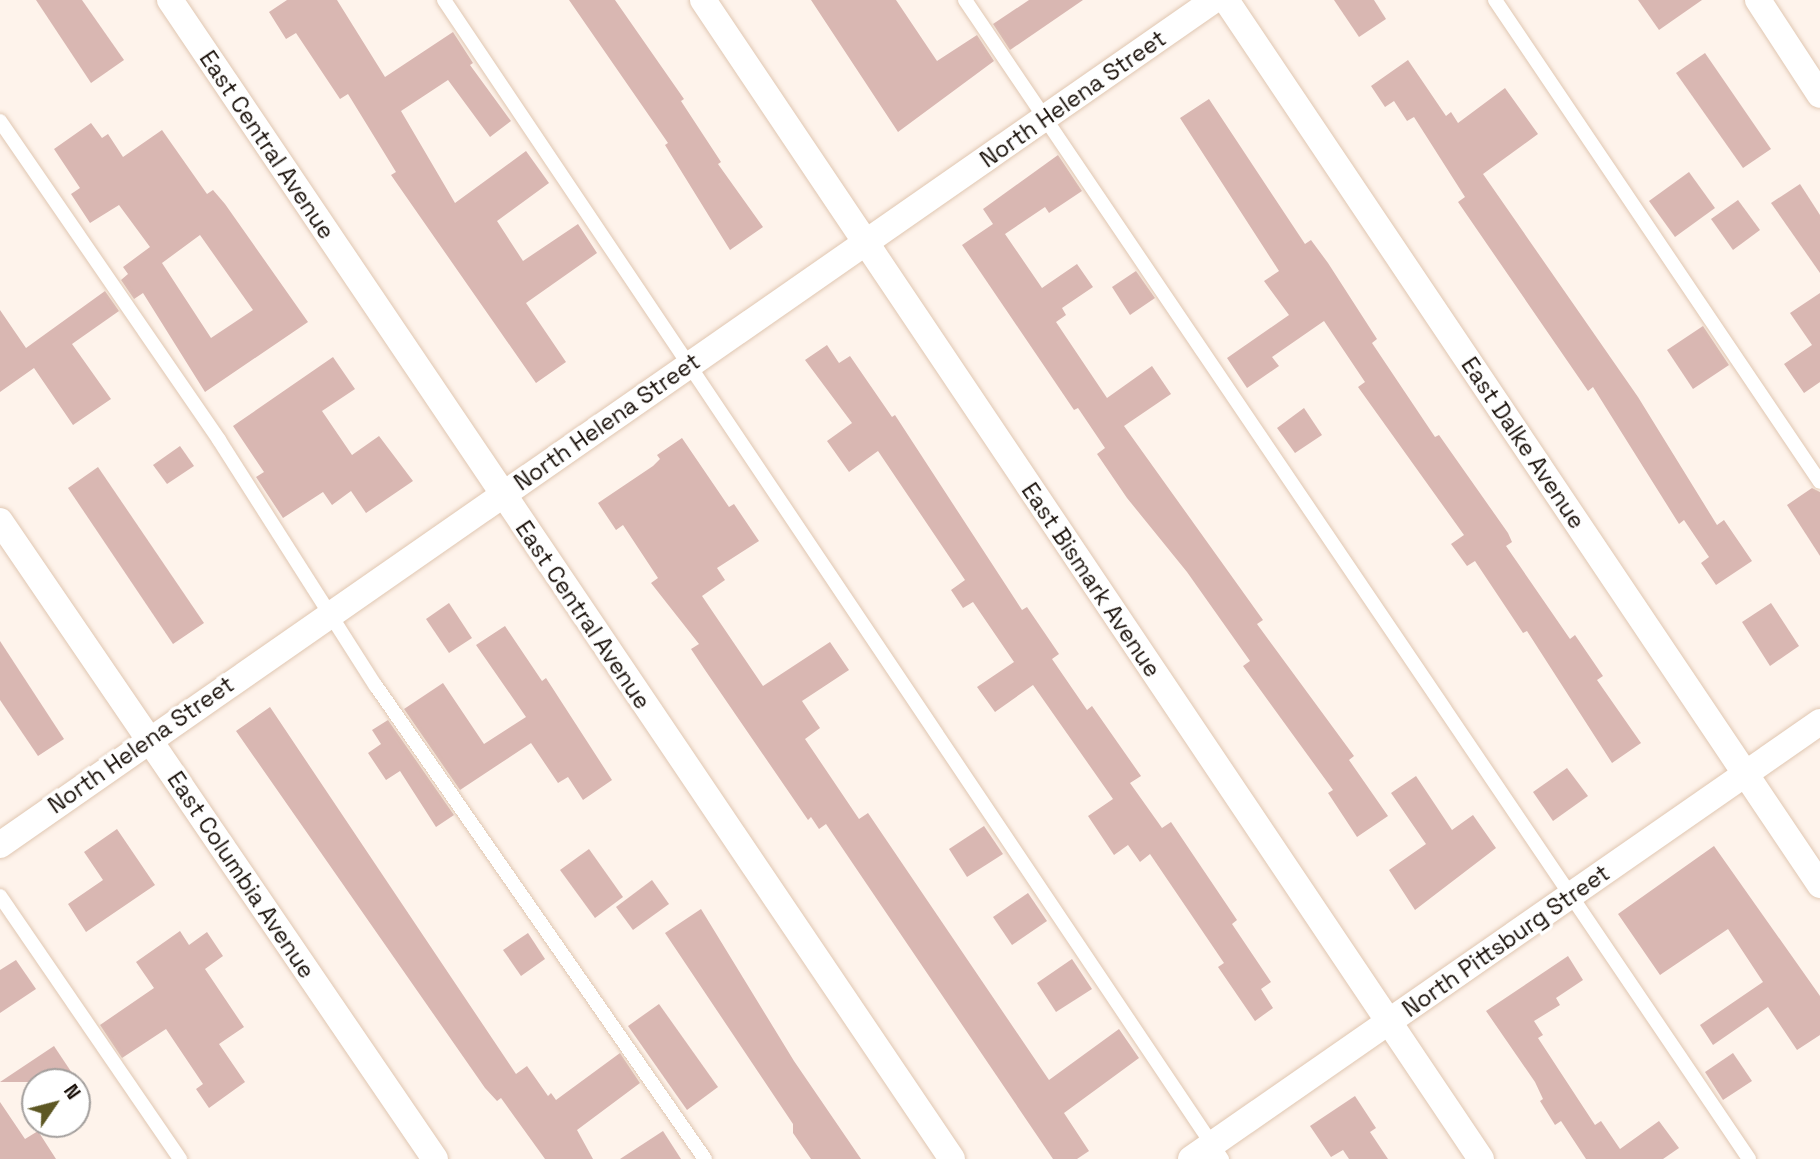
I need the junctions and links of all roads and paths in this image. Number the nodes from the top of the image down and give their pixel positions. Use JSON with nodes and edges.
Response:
{"nodes":[{"id":1,"x":170,"y":0,"type":"edge"},
{"id":2,"x":443,"y":0,"type":"edge"},
{"id":3,"x":703,"y":0,"type":"edge"},
{"id":4,"x":965,"y":0,"type":"edge"},
{"id":5,"x":1214,"y":0,"type":"edge"},
{"id":6,"x":1226,"y":0,"type":"edge"},
{"id":7,"x":1495,"y":0,"type":"edge"},
{"id":8,"x":1758,"y":0,"type":"edge"},
{"id":9,"x":1820,"y":95,"type":"edge"},
{"id":10,"x":1044,"y":119,"type":"junction"},
{"id":11,"x":0,"y":121,"type":"edge"},
{"id":12,"x":867,"y":243,"type":"junction"},
{"id":13,"x":690,"y":366,"type":"junction"},
{"id":14,"x":1820,"y":482,"type":"edge"},
{"id":15,"x":502,"y":495,"type":"junction"},
{"id":16,"x":0,"y":521,"type":"edge"},
{"id":17,"x":331,"y":614,"type":"junction"},
{"id":18,"x":1820,"y":722,"type":"edge"},
{"id":19,"x":148,"y":739,"type":"junction"},
{"id":20,"x":1746,"y":776,"type":"junction"},
{"id":21,"x":0,"y":845,"type":"edge"},
{"id":22,"x":1820,"y":884,"type":"edge"},
{"id":23,"x":0,"y":896,"type":"edge"},
{"id":24,"x":1571,"y":897,"type":"junction"},
{"id":25,"x":1388,"y":1023,"type":"junction"},
{"id":26,"x":1208,"y":1154,"type":"edge"},
{"id":27,"x":180,"y":1159,"type":"edge"},
{"id":28,"x":435,"y":1159,"type":"edge"},
{"id":29,"x":705,"y":1159,"type":"edge"},
{"id":30,"x":951,"y":1159,"type":"edge"},
{"id":31,"x":1481,"y":1159,"type":"edge"},
{"id":32,"x":1749,"y":1159,"type":"edge"}],
"edges":[{"from":1,"to":15,"type":"street","name":"East Central Avenue"},
{"from":2,"to":13,"type":"lane"},
{"from":3,"to":12,"type":"street","name":"East Bismark Avenue"},
{"from":4,"to":10,"type":"lane"},
{"from":5,"to":10,"type":"street","name":"North Helena Street"},
{"from":6,"to":20,"type":"street","name":"East Dalke Avenue"},
{"from":7,"to":14,"type":"lane"},
{"from":8,"to":9,"type":"street"},
{"from":10,"to":12,"type":"street","name":"North Helena Street"},
{"from":10,"to":24,"type":"lane"},
{"from":11,"to":17,"type":"lane"},
{"from":12,"to":13,"type":"street","name":"North Helena Street"},
{"from":12,"to":25,"type":"street","name":"East Bismark Avenue"},
{"from":13,"to":15,"type":"street","name":"North Helena Street"},
{"from":13,"to":26,"type":"lane"},
{"from":15,"to":17,"type":"street","name":"North Helena Street"},
{"from":15,"to":30,"type":"street","name":"East Central Avenue"},
{"from":16,"to":19,"type":"street","name":"East Columbia Avenue"},
{"from":17,"to":19,"type":"street","name":"North Helena Street"},
{"from":17,"to":29,"type":"lane"},
{"from":18,"to":20,"type":"street","name":"North Pittsburg Street"},
{"from":19,"to":21,"type":"street","name":"North Helena Street"},
{"from":19,"to":28,"type":"street","name":"East Columbia Avenue"},
{"from":20,"to":22,"type":"street","name":"East Dalke Avenue"},
{"from":20,"to":24,"type":"street","name":"North Pittsburg Street"},
{"from":23,"to":27,"type":"lane"},
{"from":24,"to":25,"type":"street","name":"North Pittsburg Street"},
{"from":24,"to":32,"type":"lane"},
{"from":25,"to":26,"type":"street","name":"North Pittsburg Street"},
{"from":25,"to":31,"type":"street","name":"East Bismark Avenue"}]}
